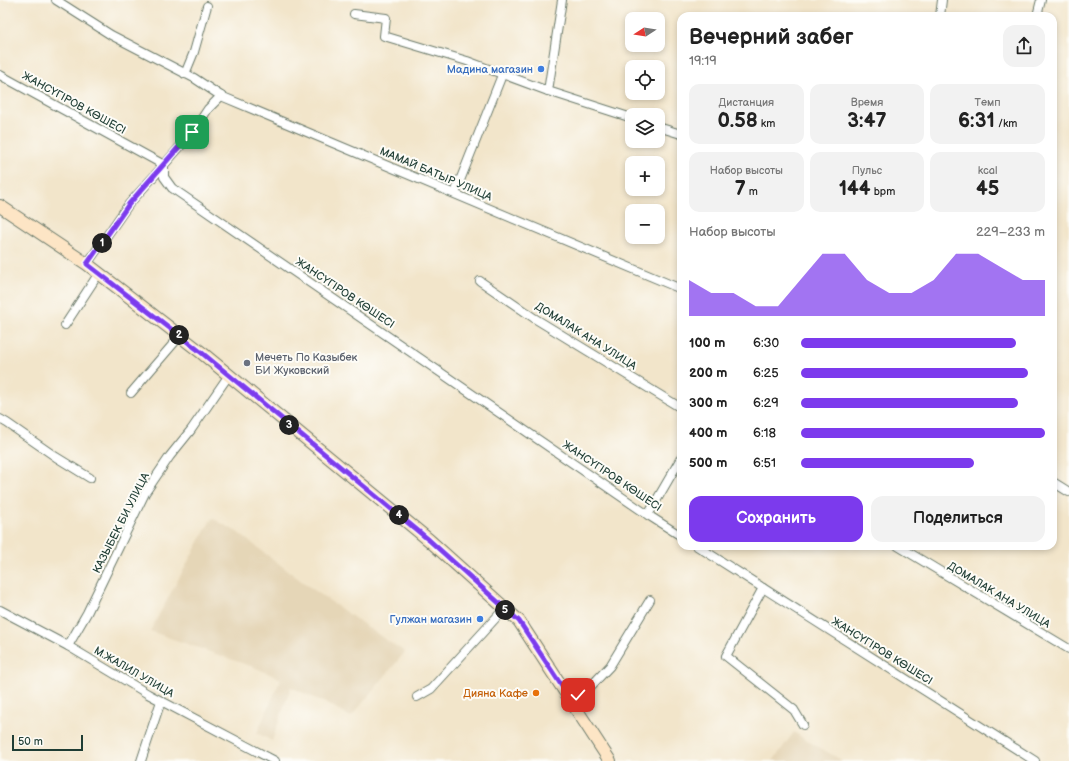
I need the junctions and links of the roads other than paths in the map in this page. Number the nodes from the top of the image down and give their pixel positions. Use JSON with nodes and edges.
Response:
{"nodes":[{"id":1,"x":56,"y":0,"type":"edge"},
{"id":2,"x":562,"y":0,"type":"edge"},
{"id":3,"x":942,"y":0,"type":"edge"},
{"id":4,"x":1041,"y":0,"type":"edge"},
{"id":5,"x":207,"y":6,"type":"dead end"},
{"id":6,"x":940,"y":12,"type":"edge"},
{"id":7,"x":1037,"y":12,"type":"edge"},
{"id":8,"x":354,"y":14,"type":"dead end"},
{"id":9,"x":185,"y":74,"type":"junction"},
{"id":10,"x":0,"y":75,"type":"edge"},
{"id":11,"x":502,"y":75,"type":"junction"},
{"id":12,"x":548,"y":91,"type":"junction"},
{"id":13,"x":221,"y":96,"type":"junction"},
{"id":14,"x":625,"y":116,"type":"edge"},
{"id":15,"x":665,"y":129,"type":"edge"},
{"id":16,"x":677,"y":133,"type":"edge"},
{"id":17,"x":164,"y":165,"type":"junction"},
{"id":18,"x":455,"y":193,"type":"junction"},
{"id":19,"x":0,"y":206,"type":"edge"},
{"id":20,"x":87,"y":264,"type":"junction"},
{"id":21,"x":99,"y":273,"type":"junction"},
{"id":22,"x":480,"y":281,"type":"dead end"},
{"id":23,"x":677,"y":287,"type":"edge"},
{"id":24,"x":65,"y":325,"type":"dead end"},
{"id":25,"x":180,"y":336,"type":"junction"},
{"id":26,"x":229,"y":375,"type":"junction"},
{"id":27,"x":131,"y":393,"type":"dead end"},
{"id":28,"x":677,"y":406,"type":"edge"},
{"id":29,"x":0,"y":419,"type":"edge"},
{"id":30,"x":677,"y":465,"type":"edge"},
{"id":31,"x":90,"y":478,"type":"dead end"},
{"id":32,"x":1057,"y":484,"type":"edge"},
{"id":33,"x":1069,"y":492,"type":"edge"},
{"id":34,"x":648,"y":515,"type":"junction"},
{"id":35,"x":677,"y":533,"type":"edge"},
{"id":36,"x":703,"y":550,"type":"edge"},
{"id":37,"x":905,"y":550,"type":"edge"},
{"id":38,"x":763,"y":588,"type":"junction"},
{"id":39,"x":650,"y":600,"type":"dead end"},
{"id":40,"x":504,"y":609,"type":"junction"},
{"id":41,"x":0,"y":610,"type":"edge"},
{"id":42,"x":68,"y":646,"type":"junction"},
{"id":43,"x":1069,"y":649,"type":"edge"},
{"id":44,"x":417,"y":697,"type":"dead end"},
{"id":45,"x":571,"y":700,"type":"junction"},
{"id":46,"x":161,"y":701,"type":"junction"},
{"id":47,"x":803,"y":725,"type":"dead end"},
{"id":48,"x":258,"y":752,"type":"junction"},
{"id":49,"x":140,"y":761,"type":"edge"},
{"id":50,"x":254,"y":761,"type":"edge"},
{"id":51,"x":274,"y":761,"type":"edge"},
{"id":52,"x":610,"y":761,"type":"edge"},
{"id":53,"x":1035,"y":761,"type":"edge"}],
"edges":[{"from":1,"to":9,"type":"street","name":"МАМАЙ БАТЫР УЛИЦА"},
{"from":2,"to":12,"type":"street"},
{"from":3,"to":6,"type":"street"},
{"from":4,"to":7,"type":"street"},
{"from":5,"to":9,"type":"street"},
{"from":8,"to":11,"type":"street"},
{"from":9,"to":13,"type":"street","name":"МАМАЙ БАТЫР УЛИЦА"},
{"from":10,"to":17,"type":"street","name":"ЖАНСҮГІРОВ КӨШЕСІ"},
{"from":11,"to":12,"type":"street"},
{"from":11,"to":18,"type":"street"},
{"from":12,"to":14,"type":"street"},
{"from":13,"to":17,"type":"street"},
{"from":13,"to":18,"type":"street","name":"МАМАЙ БАТЫР УЛИЦА"},
{"from":15,"to":16,"type":"street"},
{"from":17,"to":20,"type":"street"},
{"from":17,"to":34,"type":"street","name":"ЖАНСҮГІРОВ КӨШЕСІ"},
{"from":18,"to":23,"type":"street","name":"МАМАЙ БАТЫР УЛИЦА"},
{"from":19,"to":20,"type":"main road"},
{"from":20,"to":21,"type":"main road"},
{"from":21,"to":24,"type":"street"},
{"from":21,"to":25,"type":"main road"},
{"from":22,"to":28,"type":"street","name":"ДОМАЛАК АНА УЛИЦА"},
{"from":25,"to":26,"type":"main road"},
{"from":25,"to":27,"type":"street"},
{"from":26,"to":40,"type":"main road"},
{"from":26,"to":42,"type":"street","name":"КАЗЫБЕК БИ УЛИЦА"},
{"from":29,"to":31,"type":"street"},
{"from":30,"to":34,"type":"street"},
{"from":32,"to":33,"type":"street"},
{"from":34,"to":35,"type":"street","name":"ЖАНСҮГІРОВ КӨШЕСІ"},
{"from":36,"to":38,"type":"street","name":"ЖАНСҮГІРОВ КӨШЕСІ"},
{"from":37,"to":43,"type":"street","name":"ДОМАЛАК АНА УЛИЦА"},
{"from":38,"to":47,"type":"street"},
{"from":38,"to":53,"type":"street","name":"ЖАНСҮГІРОВ КӨШЕСІ"},
{"from":39,"to":45,"type":"street"},
{"from":40,"to":44,"type":"street"},
{"from":40,"to":45,"type":"main road"},
{"from":41,"to":42,"type":"street","name":"М.ЖАЛИЛ УЛИЦА"},
{"from":42,"to":46,"type":"street","name":"М.ЖАЛИЛ УЛИЦА"},
{"from":45,"to":52,"type":"main road"},
{"from":46,"to":48,"type":"street","name":"М.ЖАЛИЛ УЛИЦА"},
{"from":46,"to":49,"type":"street"},
{"from":48,"to":50,"type":"street"},
{"from":48,"to":51,"type":"street","name":"М.ЖАЛИЛ УЛИЦА"}]}
